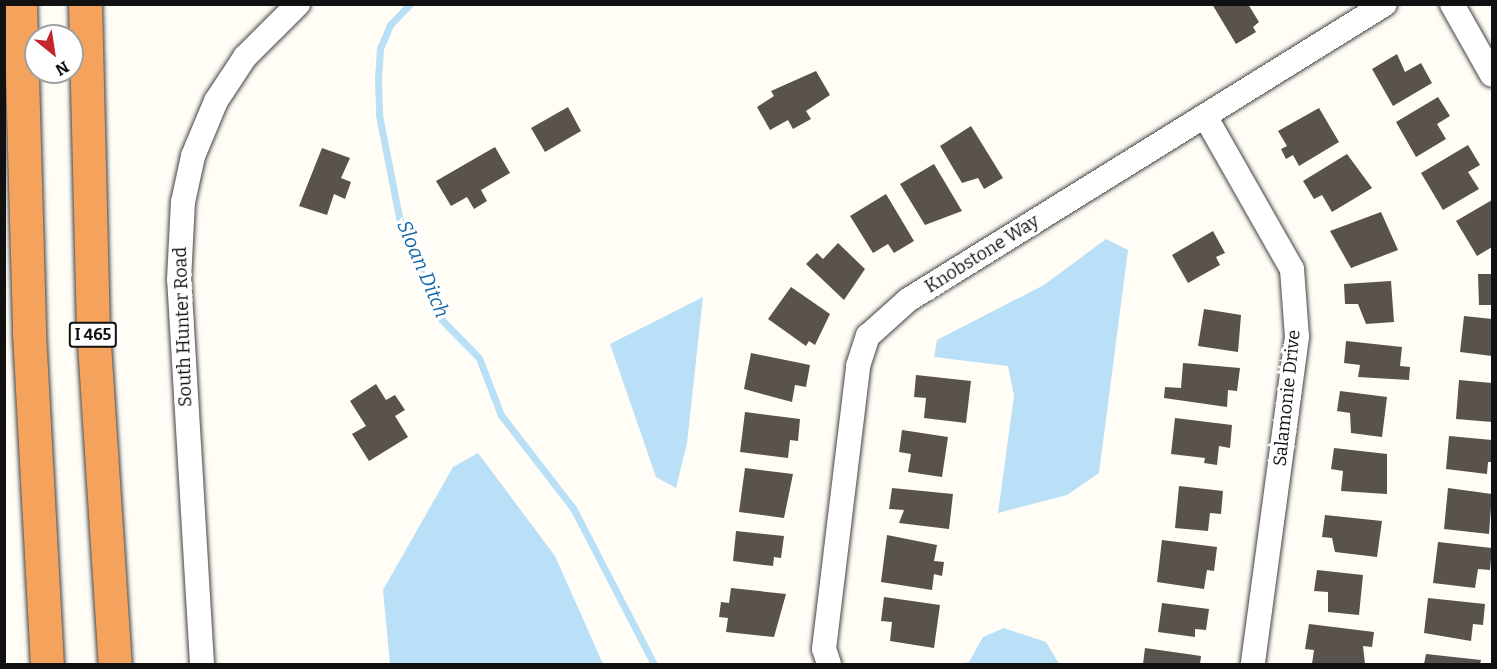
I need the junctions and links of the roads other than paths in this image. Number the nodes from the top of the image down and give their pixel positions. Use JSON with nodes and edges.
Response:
{"nodes":[{"id":1,"x":20,"y":4,"type":"edge"},
{"id":2,"x":85,"y":4,"type":"edge"},
{"id":3,"x":1385,"y":4,"type":"edge"},
{"id":4,"x":1452,"y":4,"type":"edge"},
{"id":5,"x":290,"y":11,"type":"edge"},
{"id":6,"x":1492,"y":75,"type":"edge"},
{"id":7,"x":1205,"y":116,"type":"junction"},
{"id":8,"x":47,"y":664,"type":"edge"},
{"id":9,"x":115,"y":664,"type":"edge"},
{"id":10,"x":202,"y":664,"type":"edge"},
{"id":11,"x":829,"y":664,"type":"edge"},
{"id":12,"x":1253,"y":664,"type":"edge"}],
"edges":[{"from":1,"to":8,"type":"highway"},
{"from":2,"to":9,"type":"highway","number":"I 465"},
{"from":3,"to":7,"type":"street","name":"Knobstone Way"},
{"from":4,"to":6,"type":"street"},
{"from":5,"to":10,"type":"street","name":"South Hunter Road"},
{"from":7,"to":11,"type":"street","name":"Knobstone Way"},
{"from":7,"to":12,"type":"street","name":"Salamonie Drive"}]}
